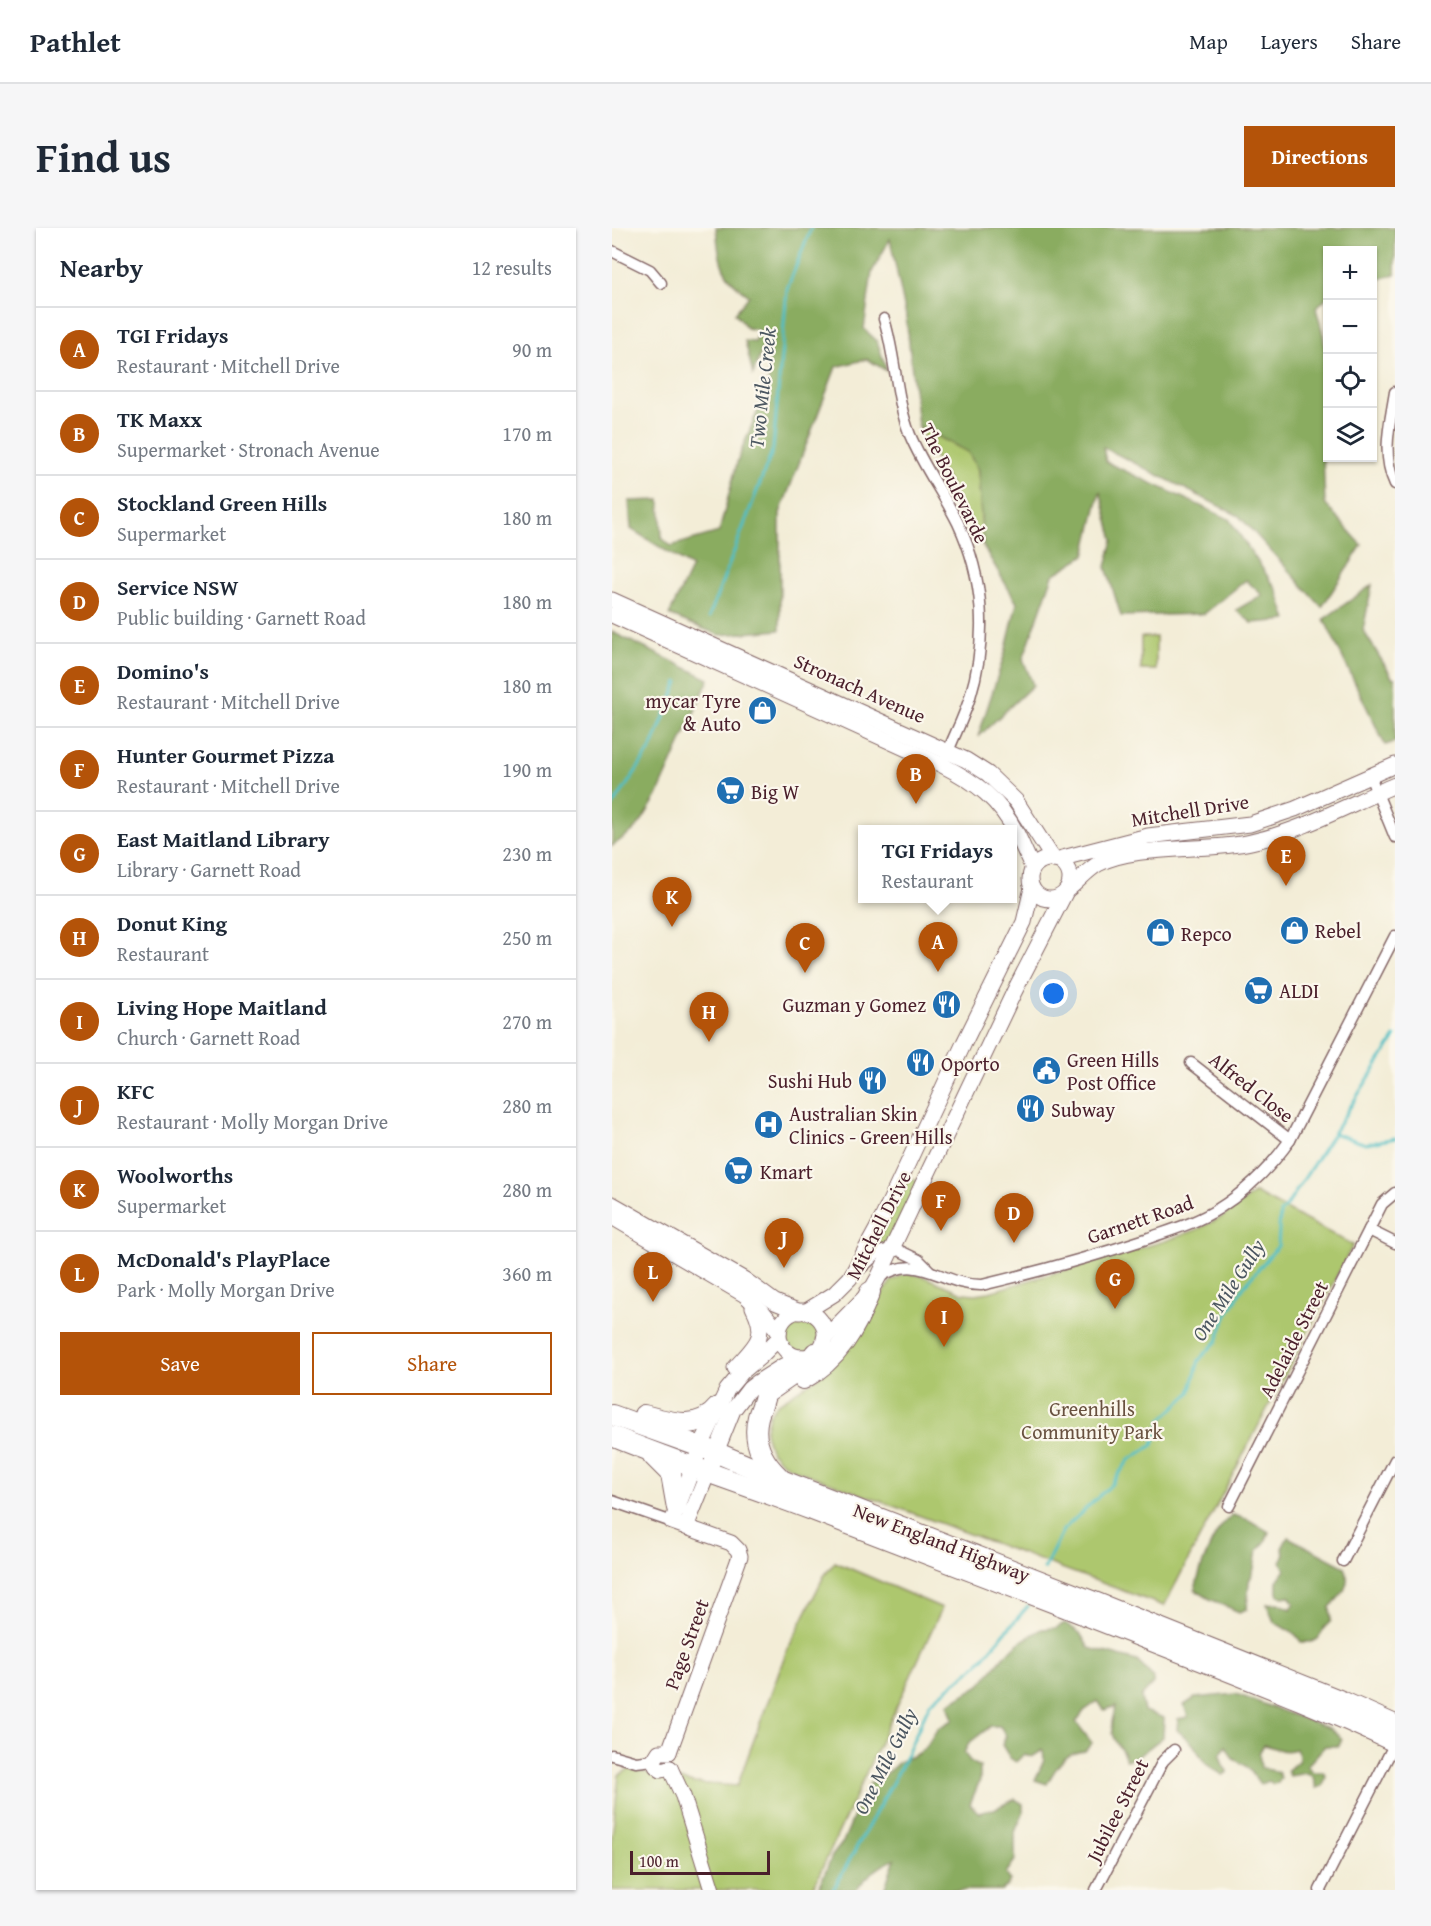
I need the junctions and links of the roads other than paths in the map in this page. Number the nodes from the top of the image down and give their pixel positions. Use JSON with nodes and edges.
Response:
{"nodes":[{"id":1,"x":612,"y":251,"type":"edge"},
{"id":2,"x":661,"y":283,"type":"dead end"},
{"id":3,"x":884,"y":319,"type":"dead end"},
{"id":4,"x":1395,"y":392,"type":"edge"},
{"id":5,"x":1395,"y":484,"type":"edge"},
{"id":6,"x":612,"y":600,"type":"edge"},
{"id":7,"x":612,"y":615,"type":"edge"},
{"id":8,"x":945,"y":758,"type":"junction"},
{"id":9,"x":1395,"y":765,"type":"edge"},
{"id":10,"x":1370,"y":776,"type":"junction"},
{"id":11,"x":1395,"y":785,"type":"edge"},
{"id":12,"x":1377,"y":793,"type":"junction"},
{"id":13,"x":1011,"y":825,"type":"edge"},
{"id":14,"x":1017,"y":836,"type":"edge"},
{"id":15,"x":1395,"y":837,"type":"edge"},
{"id":16,"x":1055,"y":860,"type":"junction"},
{"id":17,"x":1033,"y":868,"type":"junction"},
{"id":18,"x":1032,"y":888,"type":"junction"},
{"id":19,"x":1066,"y":892,"type":"junction"},
{"id":20,"x":1395,"y":936,"type":"edge"},
{"id":21,"x":1191,"y":1063,"type":"dead end"},
{"id":22,"x":1290,"y":1140,"type":"junction"},
{"id":23,"x":1395,"y":1193,"type":"edge"},
{"id":24,"x":612,"y":1204,"type":"edge"},
{"id":25,"x":612,"y":1217,"type":"edge"},
{"id":26,"x":1369,"y":1230,"type":"junction"},
{"id":27,"x":1395,"y":1243,"type":"edge"},
{"id":28,"x":894,"y":1248,"type":"junction"},
{"id":29,"x":929,"y":1270,"type":"junction"},
{"id":30,"x":850,"y":1278,"type":"junction"},
{"id":31,"x":874,"y":1285,"type":"junction"},
{"id":32,"x":745,"y":1295,"type":"junction"},
{"id":33,"x":803,"y":1312,"type":"junction"},
{"id":34,"x":779,"y":1335,"type":"junction"},
{"id":35,"x":814,"y":1350,"type":"junction"},
{"id":36,"x":727,"y":1390,"type":"junction"},
{"id":37,"x":763,"y":1405,"type":"junction"},
{"id":38,"x":718,"y":1407,"type":"junction"},
{"id":39,"x":612,"y":1413,"type":"edge"},
{"id":40,"x":612,"y":1436,"type":"edge"},
{"id":41,"x":708,"y":1449,"type":"junction"},
{"id":42,"x":645,"y":1450,"type":"junction"},
{"id":43,"x":1395,"y":1460,"type":"edge"},
{"id":44,"x":700,"y":1471,"type":"junction"},
{"id":45,"x":784,"y":1481,"type":"junction"},
{"id":46,"x":612,"y":1502,"type":"edge"},
{"id":47,"x":1229,"y":1506,"type":"dead end"},
{"id":48,"x":678,"y":1519,"type":"junction"},
{"id":49,"x":1343,"y":1561,"type":"dead end"},
{"id":50,"x":1268,"y":1679,"type":"junction"},
{"id":51,"x":1395,"y":1725,"type":"edge"},
{"id":52,"x":1395,"y":1742,"type":"edge"},
{"id":53,"x":1174,"y":1750,"type":"dead end"},
{"id":54,"x":669,"y":1752,"type":"junction"},
{"id":55,"x":612,"y":1756,"type":"edge"},
{"id":56,"x":654,"y":1760,"type":"junction"},
{"id":57,"x":670,"y":1768,"type":"junction"},
{"id":58,"x":712,"y":1890,"type":"edge"},
{"id":59,"x":1096,"y":1890,"type":"edge"},
{"id":60,"x":1320,"y":1890,"type":"edge"}],
"edges":[{"from":1,"to":2,"type":"street"},
{"from":3,"to":8,"type":"street","name":"The Boulevarde"},
{"from":4,"to":5,"type":"street"},
{"from":6,"to":8,"type":"main road","name":"Stronach Avenue"},
{"from":7,"to":8,"type":"main road","name":"Stronach Avenue"},
{"from":8,"to":13,"type":"main road","name":"Stronach Avenue"},
{"from":8,"to":16,"type":"main road","name":"Stronach Avenue"},
{"from":9,"to":10,"type":"main road","name":"Mitchell Drive"},
{"from":10,"to":12,"type":"street"},
{"from":10,"to":16,"type":"main road","name":"Mitchell Drive"},
{"from":11,"to":12,"type":"main road","name":"Mitchell Drive"},
{"from":12,"to":15,"type":"street"},
{"from":12,"to":19,"type":"main road","name":"Mitchell Drive"},
{"from":14,"to":17,"type":"main road","name":"Stronach Avenue"},
{"from":16,"to":17,"type":"main road"},
{"from":16,"to":19,"type":"main road"},
{"from":17,"to":18,"type":"main road"},
{"from":18,"to":19,"type":"main road"},
{"from":18,"to":30,"type":"main road","name":"Mitchell Drive"},
{"from":19,"to":28,"type":"main road","name":"Mitchell Drive"},
{"from":20,"to":22,"type":"street","name":"Garnett Road"},
{"from":21,"to":22,"type":"street","name":"Alfred Close"},
{"from":22,"to":29,"type":"street","name":"Garnett Road"},
{"from":23,"to":26,"type":"street","name":"Adelaide Street"},
{"from":24,"to":33,"type":"main road"},
{"from":25,"to":32,"type":"main road"},
{"from":26,"to":27,"type":"street"},
{"from":26,"to":47,"type":"street","name":"Adelaide Street"},
{"from":28,"to":29,"type":"street","name":"Garnett Road"},
{"from":28,"to":30,"type":"street"},
{"from":28,"to":31,"type":"main road","name":"Mitchell Drive"},
{"from":29,"to":31,"type":"street","name":"Garnett Road"},
{"from":30,"to":33,"type":"main road","name":"Mitchell Drive"},
{"from":31,"to":35,"type":"main road","name":"Mitchell Drive"},
{"from":31,"to":37,"type":"highway"},
{"from":32,"to":34,"type":"main road"},
{"from":32,"to":36,"type":"main road"},
{"from":33,"to":34,"type":"main road"},
{"from":33,"to":35,"type":"main road"},
{"from":34,"to":35,"type":"main road"},
{"from":34,"to":36,"type":"main road","name":"Mitchell Drive"},
{"from":35,"to":37,"type":"highway"},
{"from":35,"to":41,"type":"main road","name":"Mitchell Drive"},
{"from":36,"to":38,"type":"main road","name":"Mitchell Drive"},
{"from":37,"to":45,"type":"highway"},
{"from":38,"to":39,"type":"highway"},
{"from":38,"to":41,"type":"main road","name":"Mitchell Drive"},
{"from":39,"to":41,"type":"highway","name":"New England Highway"},
{"from":40,"to":42,"type":"highway","name":"New England Highway"},
{"from":41,"to":44,"type":"main road","name":"Mitchell Drive"},
{"from":41,"to":45,"type":"highway","name":"New England Highway"},
{"from":42,"to":44,"type":"highway","name":"New England Highway"},
{"from":42,"to":48,"type":"highway"},
{"from":43,"to":49,"type":"street"},
{"from":44,"to":48,"type":"main road","name":"Mitchell Drive"},
{"from":44,"to":48,"type":"main road","name":"Mitchell Drive"},
{"from":44,"to":50,"type":"highway","name":"New England Highway"},
{"from":45,"to":50,"type":"highway","name":"New England Highway"},
{"from":46,"to":48,"type":"street"},
{"from":48,"to":54,"type":"main road","name":"Page Street"},
{"from":50,"to":51,"type":"highway"},
{"from":50,"to":52,"type":"highway"},
{"from":52,"to":60,"type":"street"},
{"from":53,"to":59,"type":"street","name":"Jubilee Street"},
{"from":54,"to":56,"type":"main road"},
{"from":54,"to":57,"type":"main road"},
{"from":55,"to":56,"type":"street"},
{"from":56,"to":57,"type":"main road"},
{"from":57,"to":58,"type":"main road"}]}
